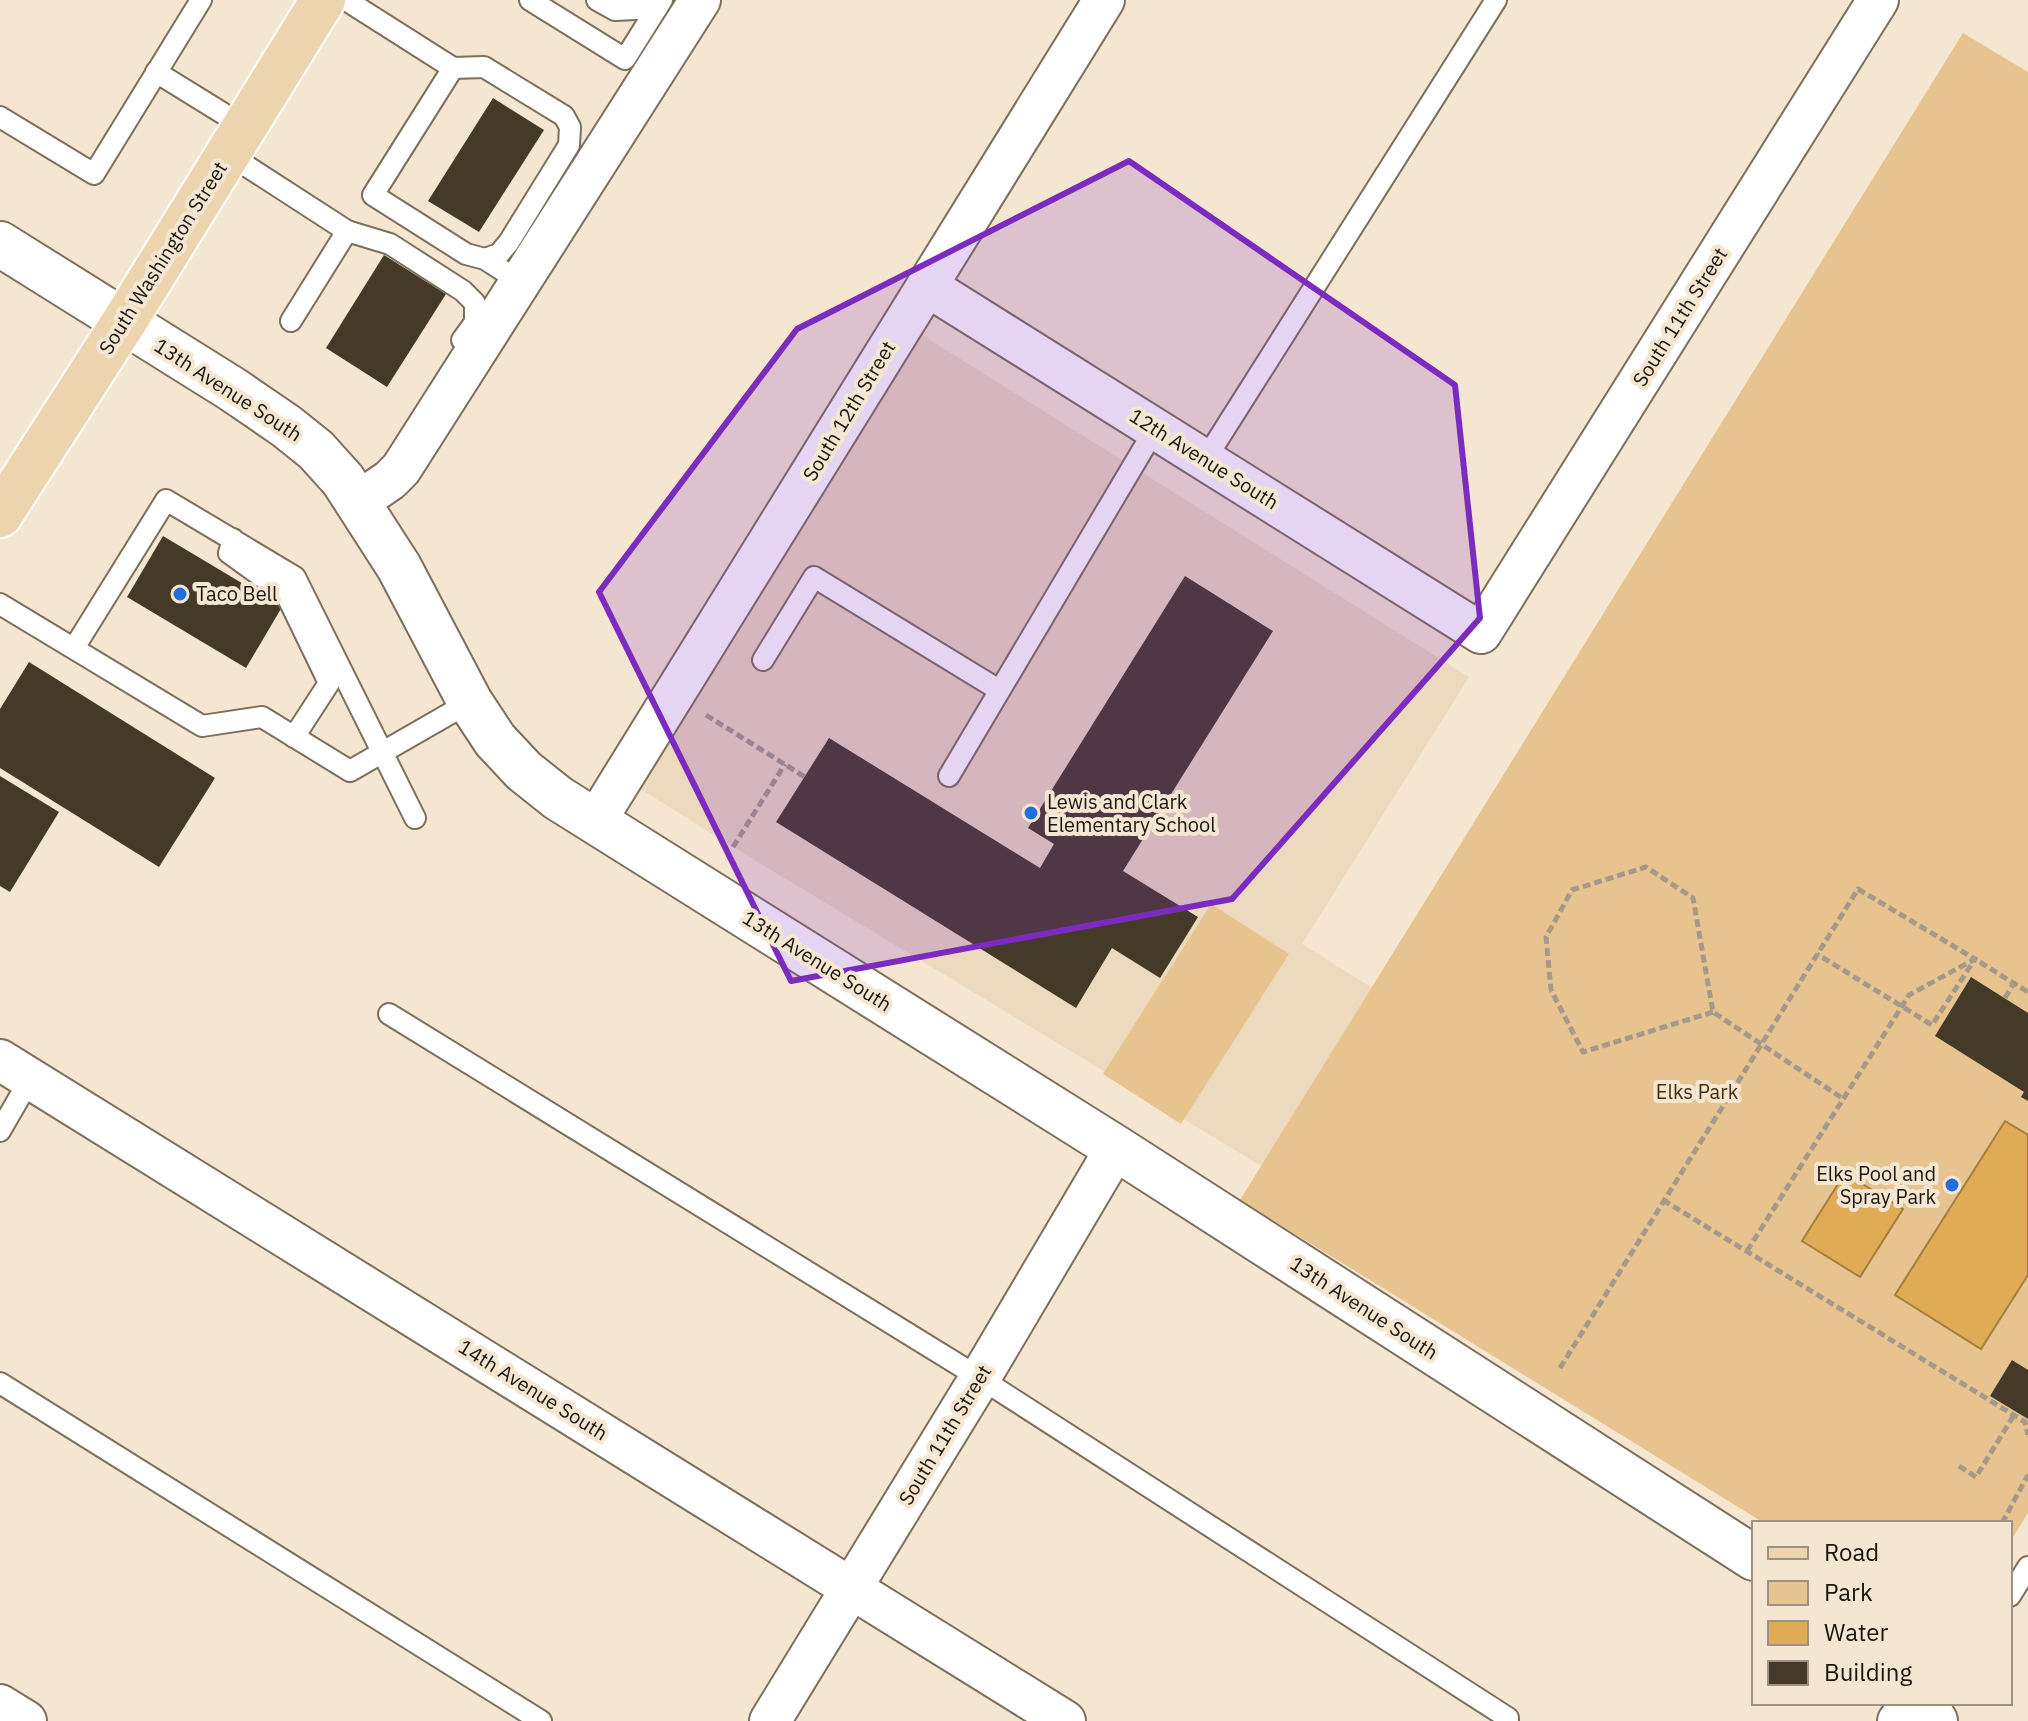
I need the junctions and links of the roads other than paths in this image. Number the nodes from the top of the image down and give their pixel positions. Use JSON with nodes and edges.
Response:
{"nodes":[{"id":1,"x":201,"y":0,"type":"edge"},
{"id":2,"x":323,"y":0,"type":"edge"},
{"id":3,"x":346,"y":0,"type":"edge"},
{"id":4,"x":530,"y":0,"type":"edge"},
{"id":5,"x":597,"y":0,"type":"edge"},
{"id":6,"x":700,"y":0,"type":"edge"},
{"id":7,"x":1104,"y":0,"type":"edge"},
{"id":8,"x":1496,"y":0,"type":"edge"},
{"id":9,"x":1878,"y":0,"type":"edge"},
{"id":10,"x":659,"y":4,"type":"edge"},
{"id":11,"x":453,"y":68,"type":"junction"},
{"id":12,"x":156,"y":72,"type":"junction"},
{"id":13,"x":0,"y":117,"type":"edge"},
{"id":14,"x":237,"y":140,"type":"junction"},
{"id":15,"x":585,"y":146,"type":"junction"},
{"id":16,"x":347,"y":231,"type":"junction"},
{"id":17,"x":0,"y":244,"type":"edge"},
{"id":18,"x":485,"y":259,"type":"junction"},
{"id":19,"x":519,"y":281,"type":"junction"},
{"id":20,"x":927,"y":286,"type":"junction"},
{"id":21,"x":291,"y":321,"type":"dead end"},
{"id":22,"x":124,"y":322,"type":"junction"},
{"id":23,"x":448,"y":393,"type":"junction"},
{"id":24,"x":1155,"y":429,"type":"junction"},
{"id":25,"x":1205,"y":460,"type":"junction"},
{"id":26,"x":358,"y":502,"type":"junction"},
{"id":27,"x":0,"y":515,"type":"edge"},
{"id":28,"x":233,"y":539,"type":"junction"},
{"id":29,"x":0,"y":604,"type":"edge"},
{"id":30,"x":1481,"y":633,"type":"joint"},
{"id":31,"x":74,"y":648,"type":"junction"},
{"id":32,"x":763,"y":660,"type":"dead end"},
{"id":33,"x":999,"y":690,"type":"junction"},
{"id":34,"x":470,"y":702,"type":"junction"},
{"id":35,"x":294,"y":737,"type":"junction"},
{"id":36,"x":382,"y":753,"type":"junction"},
{"id":37,"x":949,"y":776,"type":"dead end"},
{"id":38,"x":415,"y":818,"type":"dead end"},
{"id":39,"x":595,"y":822,"type":"junction"},
{"id":40,"x":389,"y":1014,"type":"dead end"},
{"id":41,"x":15,"y":1070,"type":"edge"},
{"id":42,"x":0,"y":1131,"type":"edge"},
{"id":43,"x":1116,"y":1148,"type":"junction"},
{"id":44,"x":980,"y":1378,"type":"junction"},
{"id":45,"x":0,"y":1383,"type":"edge"},
{"id":46,"x":1752,"y":1557,"type":"edge"},
{"id":47,"x":2028,"y":1567,"type":"edge"},
{"id":48,"x":853,"y":1588,"type":"junction"},
{"id":49,"x":2012,"y":1593,"type":"edge"},
{"id":50,"x":0,"y":1705,"type":"edge"},
{"id":51,"x":26,"y":1721,"type":"edge"},
{"id":52,"x":541,"y":1721,"type":"edge"},
{"id":53,"x":770,"y":1721,"type":"edge"},
{"id":54,"x":1065,"y":1721,"type":"edge"},
{"id":55,"x":1508,"y":1721,"type":"edge"}],
"edges":[{"from":1,"to":12,"type":"lane"},
{"from":2,"to":14,"type":"main road","name":"South Washington Street"},
{"from":3,"to":11,"type":"lane"},
{"from":4,"to":10,"type":"lane"},
{"from":5,"to":10,"type":"lane"},
{"from":6,"to":15,"type":"street"},
{"from":7,"to":20,"type":"street","name":"South 12th Street"},
{"from":8,"to":25,"type":"lane"},
{"from":9,"to":30,"type":"street","name":"South 11th Street"},
{"from":11,"to":15,"type":"lane"},
{"from":11,"to":18,"type":"lane"},
{"from":12,"to":13,"type":"lane"},
{"from":12,"to":14,"type":"lane"},
{"from":14,"to":16,"type":"lane"},
{"from":14,"to":22,"type":"main road","name":"South Washington Street"},
{"from":15,"to":18,"type":"lane"},
{"from":15,"to":19,"type":"street"},
{"from":16,"to":21,"type":"lane"},
{"from":16,"to":23,"type":"lane"},
{"from":17,"to":22,"type":"street","name":"13th Avenue South"},
{"from":18,"to":19,"type":"lane"},
{"from":19,"to":23,"type":"street"},
{"from":20,"to":24,"type":"street","name":"12th Avenue South"},
{"from":20,"to":39,"type":"street","name":"South 12th Street"},
{"from":22,"to":26,"type":"street","name":"13th Avenue South"},
{"from":22,"to":27,"type":"main road","name":"South Washington Street"},
{"from":23,"to":26,"type":"street"},
{"from":24,"to":25,"type":"street","name":"12th Avenue South"},
{"from":24,"to":33,"type":"lane"},
{"from":25,"to":30,"type":"street","name":"12th Avenue South"},
{"from":26,"to":34,"type":"street","name":"13th Avenue South"},
{"from":28,"to":31,"type":"lane"},
{"from":28,"to":35,"type":"lane"},
{"from":28,"to":36,"type":"lane"},
{"from":29,"to":31,"type":"lane"},
{"from":31,"to":35,"type":"lane"},
{"from":32,"to":33,"type":"lane"},
{"from":33,"to":37,"type":"lane"},
{"from":34,"to":36,"type":"lane"},
{"from":34,"to":39,"type":"street","name":"13th Avenue South"},
{"from":35,"to":36,"type":"lane"},
{"from":36,"to":38,"type":"lane"},
{"from":39,"to":43,"type":"street","name":"13th Avenue South"},
{"from":40,"to":44,"type":"lane"},
{"from":41,"to":42,"type":"lane"},
{"from":41,"to":48,"type":"street","name":"14th Avenue South"},
{"from":43,"to":44,"type":"street","name":"South 11th Street"},
{"from":43,"to":46,"type":"street","name":"13th Avenue South"},
{"from":44,"to":48,"type":"street","name":"South 11th Street"},
{"from":44,"to":55,"type":"lane"},
{"from":45,"to":52,"type":"lane"},
{"from":47,"to":49,"type":"lane"},
{"from":48,"to":53,"type":"street","name":"South 11th Street"},
{"from":48,"to":54,"type":"street","name":"14th Avenue South"},
{"from":50,"to":51,"type":"street"}]}
